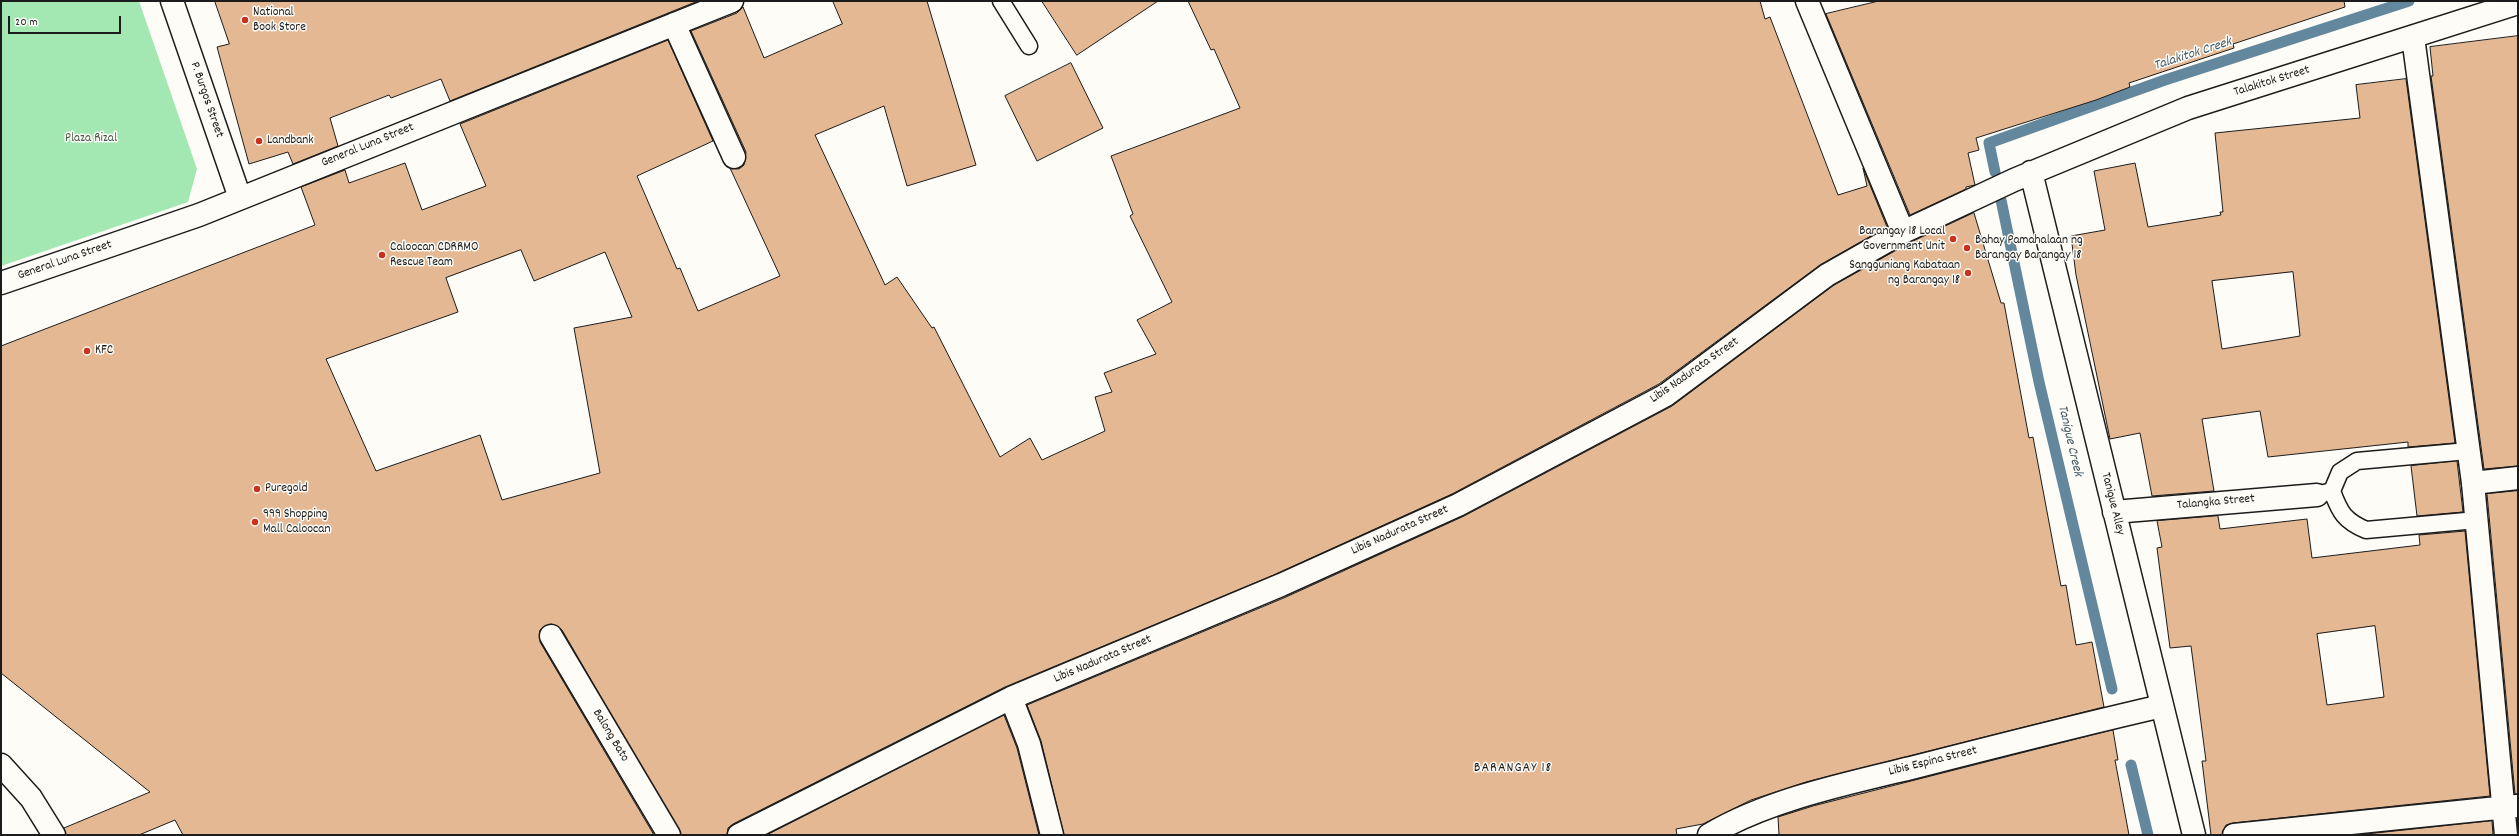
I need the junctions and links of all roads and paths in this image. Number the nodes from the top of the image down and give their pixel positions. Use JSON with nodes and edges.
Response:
{"nodes":[{"id":1,"x":172,"y":1,"type":"edge"},
{"id":2,"x":732,"y":1,"type":"edge"},
{"id":3,"x":1001,"y":1,"type":"edge"},
{"id":4,"x":1807,"y":1,"type":"edge"},
{"id":5,"x":2518,"y":3,"type":"edge"},
{"id":6,"x":674,"y":24,"type":"junction"},
{"id":7,"x":2413,"y":37,"type":"junction"},
{"id":8,"x":1029,"y":46,"type":"dead end"},
{"id":9,"x":734,"y":157,"type":"dead end"},
{"id":10,"x":2031,"y":172,"type":"junction"},
{"id":11,"x":240,"y":198,"type":"junction"},
{"id":12,"x":1903,"y":232,"type":"junction"},
{"id":13,"x":1,"y":283,"type":"edge"},
{"id":14,"x":2468,"y":451,"type":"junction"},
{"id":15,"x":2518,"y":478,"type":"edge"},
{"id":16,"x":2473,"y":483,"type":"junction"},
{"id":17,"x":2325,"y":493,"type":"junction"},
{"id":18,"x":2114,"y":512,"type":"junction"},
{"id":19,"x":2477,"y":520,"type":"junction"},
{"id":20,"x":551,"y":636,"type":"dead end"},
{"id":21,"x":1011,"y":698,"type":"junction"},
{"id":22,"x":2162,"y":706,"type":"junction"},
{"id":23,"x":1,"y":765,"type":"edge"},
{"id":24,"x":2511,"y":806,"type":"edge"},
{"id":25,"x":54,"y":835,"type":"edge"},
{"id":26,"x":669,"y":835,"type":"edge"},
{"id":27,"x":739,"y":835,"type":"edge"},
{"id":28,"x":1052,"y":835,"type":"edge"},
{"id":29,"x":1709,"y":835,"type":"edge"},
{"id":30,"x":2194,"y":835,"type":"edge"},
{"id":31,"x":2234,"y":835,"type":"edge"},
{"id":32,"x":2506,"y":835,"type":"edge"}],
"edges":[{"from":1,"to":11,"type":"street","name":"P. Burgos Street"},
{"from":2,"to":6,"type":"street","name":"General Luna Street"},
{"from":3,"to":8,"type":"lane"},
{"from":4,"to":12,"type":"street"},
{"from":5,"to":7,"type":"street","name":"Talakitok Street"},
{"from":6,"to":9,"type":"street"},
{"from":6,"to":11,"type":"street","name":"General Luna Street"},
{"from":7,"to":10,"type":"street","name":"Talakitok Street"},
{"from":7,"to":14,"type":"street"},
{"from":10,"to":12,"type":"street","name":"Libis Nadurata Street"},
{"from":10,"to":18,"type":"street","name":"Tanigue Alley"},
{"from":11,"to":13,"type":"street","name":"General Luna Street"},
{"from":12,"to":21,"type":"street","name":"Libis Nadurata Street"},
{"from":14,"to":16,"type":"street"},
{"from":14,"to":17,"type":"lane"},
{"from":15,"to":16,"type":"street"},
{"from":16,"to":19,"type":"street"},
{"from":17,"to":18,"type":"street","name":"Talangka Street"},
{"from":17,"to":19,"type":"lane"},
{"from":18,"to":22,"type":"street","name":"Tanigue Alley"},
{"from":19,"to":24,"type":"street"},
{"from":20,"to":26,"type":"street","name":"Balong Bato"},
{"from":21,"to":27,"type":"street","name":"Libis Nadurata Street"},
{"from":21,"to":28,"type":"street"},
{"from":22,"to":29,"type":"street","name":"Libis Espina Street"},
{"from":22,"to":30,"type":"street","name":"Tanigue Alley"},
{"from":23,"to":25,"type":"street"},
{"from":24,"to":31,"type":"street"},
{"from":24,"to":32,"type":"street"}]}
